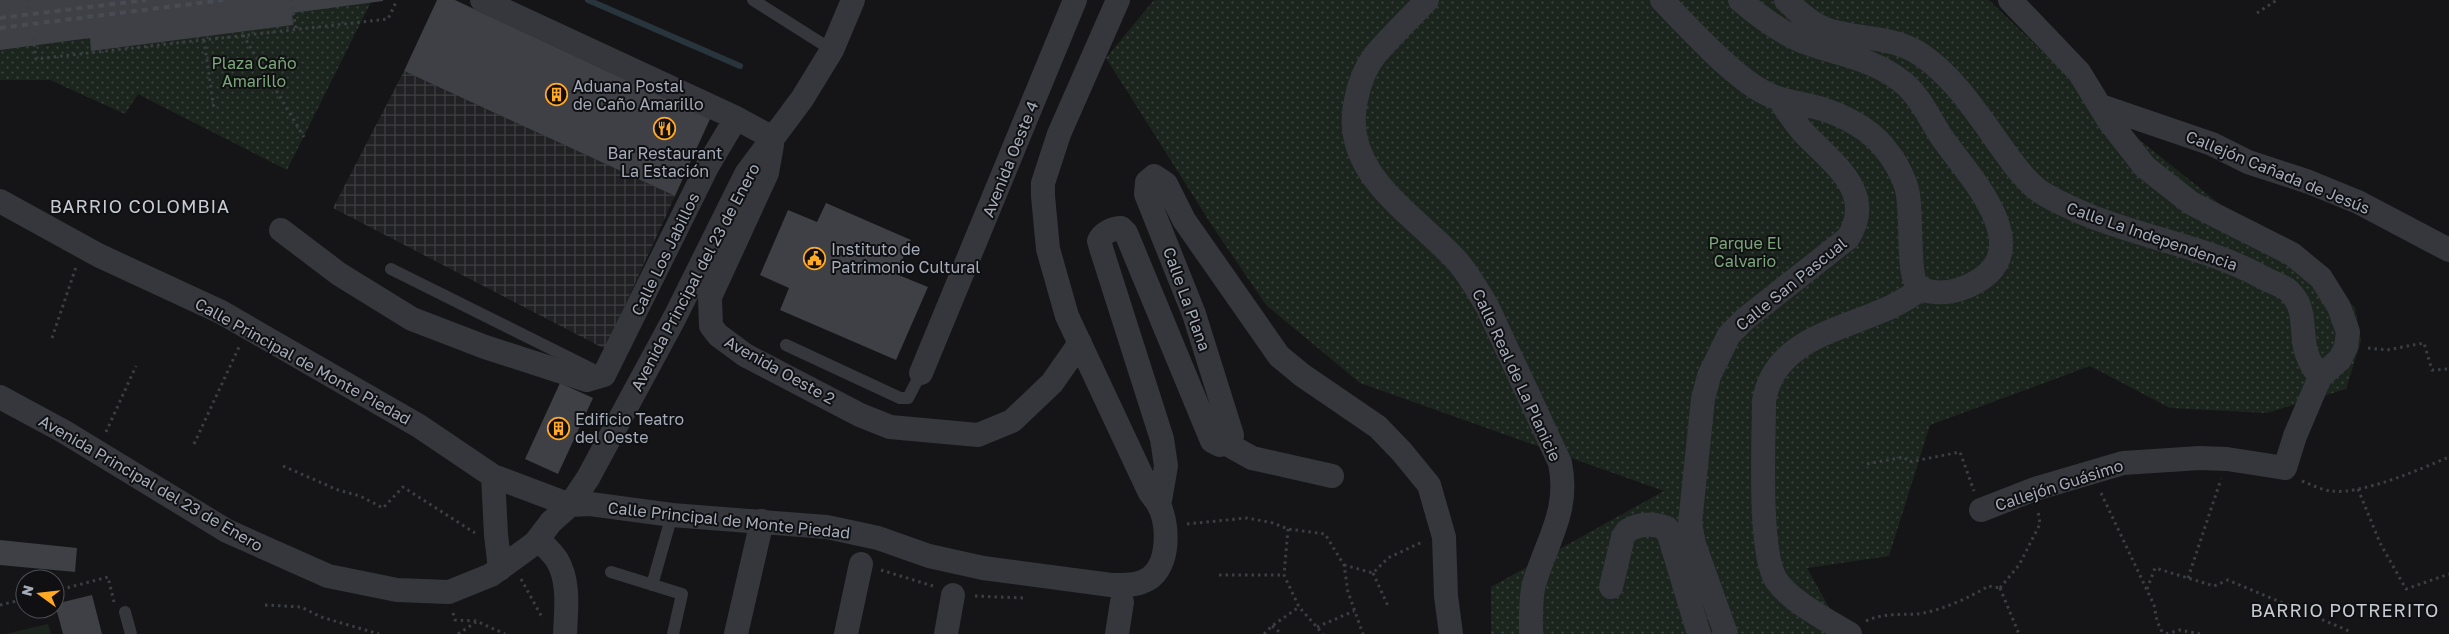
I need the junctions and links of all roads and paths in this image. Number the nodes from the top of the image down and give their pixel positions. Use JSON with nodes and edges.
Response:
{"nodes":[{"id":1,"x":28,"y":0,"type":"edge"},
{"id":2,"x":291,"y":0,"type":"edge"},
{"id":3,"x":397,"y":0,"type":"edge"},
{"id":4,"x":482,"y":0,"type":"edge"},
{"id":5,"x":753,"y":0,"type":"edge"},
{"id":6,"x":852,"y":0,"type":"edge"},
{"id":7,"x":1075,"y":0,"type":"edge"},
{"id":8,"x":1118,"y":0,"type":"edge"},
{"id":9,"x":1428,"y":0,"type":"edge"},
{"id":10,"x":1662,"y":0,"type":"edge"},
{"id":11,"x":1740,"y":0,"type":"edge"},
{"id":12,"x":1786,"y":0,"type":"edge"},
{"id":13,"x":2010,"y":0,"type":"edge"},
{"id":14,"x":2277,"y":0,"type":"edge"},
{"id":15,"x":30,"y":10,"type":"dead end"},
{"id":16,"x":2257,"y":13,"type":"dead end"},
{"id":17,"x":296,"y":29,"type":"junction"},
{"id":18,"x":243,"y":35,"type":"junction"},
{"id":19,"x":33,"y":38,"type":"dead end"},
{"id":20,"x":204,"y":40,"type":"junction"},
{"id":21,"x":832,"y":50,"type":"junction"},
{"id":22,"x":1780,"y":100,"type":"junction"},
{"id":23,"x":2101,"y":106,"type":"junction"},
{"id":24,"x":214,"y":109,"type":"dead end"},
{"id":25,"x":736,"y":118,"type":"junction"},
{"id":26,"x":304,"y":137,"type":"dead end"},
{"id":27,"x":773,"y":138,"type":"junction"},
{"id":28,"x":0,"y":201,"type":"edge"},
{"id":29,"x":281,"y":230,"type":"dead end"},
{"id":30,"x":83,"y":247,"type":"junction"},
{"id":31,"x":2449,"y":250,"type":"edge"},
{"id":32,"x":391,"y":269,"type":"dead end"},
{"id":33,"x":1920,"y":289,"type":"junction"},
{"id":34,"x":248,"y":328,"type":"junction"},
{"id":35,"x":2348,"y":332,"type":"junction"},
{"id":36,"x":52,"y":338,"type":"dead end"},
{"id":37,"x":1080,"y":343,"type":"junction"},
{"id":38,"x":786,"y":345,"type":"dead end"},
{"id":39,"x":136,"y":366,"type":"dead end"},
{"id":40,"x":2449,"y":369,"type":"edge"},
{"id":41,"x":921,"y":373,"type":"joint"},
{"id":42,"x":596,"y":377,"type":"junction"},
{"id":43,"x":2320,"y":377,"type":"junction"},
{"id":44,"x":0,"y":397,"type":"edge"},
{"id":45,"x":194,"y":444,"type":"dead end"},
{"id":46,"x":1227,"y":444,"type":"junction"},
{"id":47,"x":97,"y":452,"type":"junction"},
{"id":48,"x":2449,"y":457,"type":"edge"},
{"id":49,"x":2227,"y":459,"type":"junction"},
{"id":50,"x":1867,"y":464,"type":"dead end"},
{"id":51,"x":283,"y":466,"type":"dead end"},
{"id":52,"x":2285,"y":468,"type":"junction"},
{"id":53,"x":2092,"y":474,"type":"junction"},
{"id":54,"x":493,"y":476,"type":"junction"},
{"id":55,"x":1332,"y":476,"type":"dead end"},
{"id":56,"x":2035,"y":489,"type":"junction"},
{"id":57,"x":2358,"y":489,"type":"junction"},
{"id":58,"x":570,"y":505,"type":"junction"},
{"id":59,"x":1982,"y":510,"type":"joint"},
{"id":60,"x":672,"y":515,"type":"junction"},
{"id":61,"x":1162,"y":516,"type":"junction"},
{"id":62,"x":762,"y":521,"type":"junction"},
{"id":63,"x":1288,"y":529,"type":"junction"},
{"id":64,"x":1443,"y":532,"type":"junction"},
{"id":65,"x":496,"y":535,"type":"junction"},
{"id":66,"x":539,"y":539,"type":"junction"},
{"id":67,"x":861,"y":564,"type":"dead end"},
{"id":68,"x":506,"y":565,"type":"junction"},
{"id":69,"x":1344,"y":566,"type":"junction"},
{"id":70,"x":611,"y":572,"type":"dead end"},
{"id":71,"x":1373,"y":573,"type":"junction"},
{"id":72,"x":2449,"y":574,"type":"edge"},
{"id":73,"x":1219,"y":575,"type":"dead end"},
{"id":74,"x":1284,"y":575,"type":"junction"},
{"id":75,"x":2188,"y":578,"type":"junction"},
{"id":76,"x":652,"y":585,"type":"junction"},
{"id":77,"x":1612,"y":587,"type":"dead end"},
{"id":78,"x":65,"y":588,"type":"edge"},
{"id":79,"x":2000,"y":588,"type":"junction"},
{"id":80,"x":2146,"y":589,"type":"junction"},
{"id":81,"x":449,"y":592,"type":"junction"},
{"id":82,"x":953,"y":595,"type":"dead end"},
{"id":83,"x":15,"y":601,"type":"edge"},
{"id":84,"x":1122,"y":602,"type":"dead end"},
{"id":85,"x":0,"y":605,"type":"edge"},
{"id":86,"x":264,"y":605,"type":"dead end"},
{"id":87,"x":1388,"y":606,"type":"dead end"},
{"id":88,"x":1300,"y":607,"type":"junction"},
{"id":89,"x":120,"y":609,"type":"joint"},
{"id":90,"x":1354,"y":611,"type":"junction"},
{"id":91,"x":476,"y":621,"type":"junction"},
{"id":92,"x":544,"y":622,"type":"dead end"},
{"id":93,"x":1272,"y":626,"type":"junction"},
{"id":94,"x":1316,"y":627,"type":"junction"},
{"id":95,"x":1855,"y":629,"type":"edge"},
{"id":96,"x":2349,"y":631,"type":"dead end"},
{"id":97,"x":131,"y":634,"type":"edge"},
{"id":98,"x":379,"y":634,"type":"edge"},
{"id":99,"x":458,"y":634,"type":"edge"},
{"id":100,"x":504,"y":634,"type":"edge"},
{"id":101,"x":565,"y":634,"type":"edge"},
{"id":102,"x":673,"y":634,"type":"edge"},
{"id":103,"x":736,"y":634,"type":"edge"},
{"id":104,"x":846,"y":634,"type":"edge"},
{"id":105,"x":946,"y":634,"type":"edge"},
{"id":106,"x":1117,"y":634,"type":"edge"},
{"id":107,"x":1264,"y":634,"type":"edge"},
{"id":108,"x":1282,"y":634,"type":"edge"},
{"id":109,"x":1323,"y":634,"type":"edge"},
{"id":110,"x":1363,"y":634,"type":"edge"},
{"id":111,"x":1451,"y":634,"type":"edge"},
{"id":112,"x":1531,"y":634,"type":"edge"},
{"id":113,"x":1699,"y":634,"type":"edge"},
{"id":114,"x":1726,"y":634,"type":"edge"},
{"id":115,"x":2019,"y":634,"type":"edge"},
{"id":116,"x":2164,"y":634,"type":"edge"},
{"id":117,"x":2200,"y":634,"type":"edge"}],
"edges":[{"from":1,"to":15,"type":"path"},
{"from":2,"to":17,"type":"path"},
{"from":3,"to":17,"type":"path"},
{"from":4,"to":25,"type":"street"},
{"from":5,"to":21,"type":"lane"},
{"from":6,"to":21,"type":"street","name":"Avenida Oeste 2"},
{"from":7,"to":41,"type":"street","name":"Avenida Oeste 4"},
{"from":8,"to":37,"type":"street"},
{"from":9,"to":112,"type":"street","name":"Calle Real de La Planicie"},
{"from":10,"to":22,"type":"street"},
{"from":11,"to":33,"type":"street"},
{"from":12,"to":43,"type":"street","name":"Calle La Independencia"},
{"from":13,"to":23,"type":"street"},
{"from":14,"to":16,"type":"path"},
{"from":17,"to":18,"type":"path"},
{"from":18,"to":20,"type":"path"},
{"from":18,"to":26,"type":"path"},
{"from":19,"to":20,"type":"path"},
{"from":20,"to":24,"type":"path"},
{"from":21,"to":27,"type":"street","name":"Avenida Oeste 2"},
{"from":22,"to":33,"type":"street"},
{"from":22,"to":114,"type":"street","name":"Calle San Pascual"},
{"from":23,"to":31,"type":"street","name":"Callejón Cañada de Jesús"},
{"from":23,"to":35,"type":"street"},
{"from":25,"to":27,"type":"street"},
{"from":25,"to":42,"type":"street","name":"Calle Los Jabillos"},
{"from":27,"to":37,"type":"street","name":"Avenida Oeste 2"},
{"from":27,"to":58,"type":"street","name":"Avenida Principal del 23 de Enero"},
{"from":28,"to":30,"type":"street","name":"Calle Principal de Monte Piedad"},
{"from":29,"to":42,"type":"street"},
{"from":30,"to":34,"type":"street","name":"Calle Principal de Monte Piedad"},
{"from":30,"to":36,"type":"path"},
{"from":32,"to":42,"type":"lane"},
{"from":33,"to":95,"type":"street"},
{"from":34,"to":45,"type":"path"},
{"from":34,"to":54,"type":"street","name":"Calle Principal de Monte Piedad"},
{"from":35,"to":40,"type":"path"},
{"from":35,"to":43,"type":"street"},
{"from":37,"to":61,"type":"street"},
{"from":38,"to":41,"type":"lane"},
{"from":39,"to":47,"type":"path"},
{"from":43,"to":52,"type":"street"},
{"from":44,"to":47,"type":"street","name":"Avenida Principal del 23 de Enero"},
{"from":46,"to":55,"type":"street"},
{"from":46,"to":61,"type":"street","name":"Calle La Plana"},
{"from":46,"to":64,"type":"street","name":"Calle La Plana"},
{"from":47,"to":81,"type":"street","name":"Avenida Principal del 23 de Enero"},
{"from":48,"to":57,"type":"path"},
{"from":49,"to":52,"type":"street","name":"Callejón Guásimo"},
{"from":49,"to":53,"type":"street","name":"Callejón Guásimo"},
{"from":49,"to":75,"type":"path"},
{"from":50,"to":59,"type":"path"},
{"from":51,"to":65,"type":"path"},
{"from":52,"to":57,"type":"path"},
{"from":53,"to":56,"type":"street","name":"Callejón Guásimo"},
{"from":53,"to":80,"type":"path"},
{"from":54,"to":58,"type":"street","name":"Calle Principal de Monte Piedad"},
{"from":54,"to":65,"type":"street"},
{"from":56,"to":59,"type":"street","name":"Callejón Guásimo"},
{"from":56,"to":79,"type":"path"},
{"from":57,"to":72,"type":"path"},
{"from":58,"to":60,"type":"street","name":"Calle Principal de Monte Piedad"},
{"from":58,"to":66,"type":"street","name":"Avenida Principal del 23 de Enero"},
{"from":60,"to":62,"type":"street","name":"Calle Principal de Monte Piedad"},
{"from":60,"to":76,"type":"lane"},
{"from":61,"to":62,"type":"street","name":"Calle Principal de Monte Piedad"},
{"from":61,"to":63,"type":"path"},
{"from":62,"to":103,"type":"street"},
{"from":63,"to":69,"type":"path"},
{"from":63,"to":74,"type":"path"},
{"from":64,"to":71,"type":"path"},
{"from":64,"to":111,"type":"street","name":"Calle La Plana"},
{"from":65,"to":68,"type":"street"},
{"from":66,"to":68,"type":"street","name":"Avenida Principal del 23 de Enero"},
{"from":66,"to":101,"type":"street"},
{"from":67,"to":104,"type":"street"},
{"from":68,"to":81,"type":"street","name":"Avenida Principal del 23 de Enero"},
{"from":68,"to":92,"type":"path"},
{"from":69,"to":71,"type":"path"},
{"from":69,"to":90,"type":"path"},
{"from":70,"to":76,"type":"lane"},
{"from":71,"to":87,"type":"path"},
{"from":73,"to":74,"type":"path"},
{"from":74,"to":88,"type":"path"},
{"from":75,"to":80,"type":"path"},
{"from":75,"to":96,"type":"path"},
{"from":76,"to":102,"type":"lane"},
{"from":77,"to":113,"type":"street"},
{"from":78,"to":89,"type":"path"},
{"from":79,"to":95,"type":"path"},
{"from":79,"to":115,"type":"path"},
{"from":80,"to":116,"type":"path"},
{"from":81,"to":91,"type":"path"},
{"from":82,"to":105,"type":"street"},
{"from":83,"to":85,"type":"path"},
{"from":84,"to":106,"type":"street"},
{"from":86,"to":98,"type":"path"},
{"from":88,"to":93,"type":"path"},
{"from":88,"to":94,"type":"path"},
{"from":89,"to":97,"type":"lane"},
{"from":90,"to":94,"type":"path"},
{"from":90,"to":110,"type":"path"},
{"from":91,"to":99,"type":"path"},
{"from":91,"to":100,"type":"path"},
{"from":93,"to":107,"type":"path"},
{"from":93,"to":108,"type":"path"},
{"from":94,"to":109,"type":"path"},
{"from":116,"to":117,"type":"path"}]}
